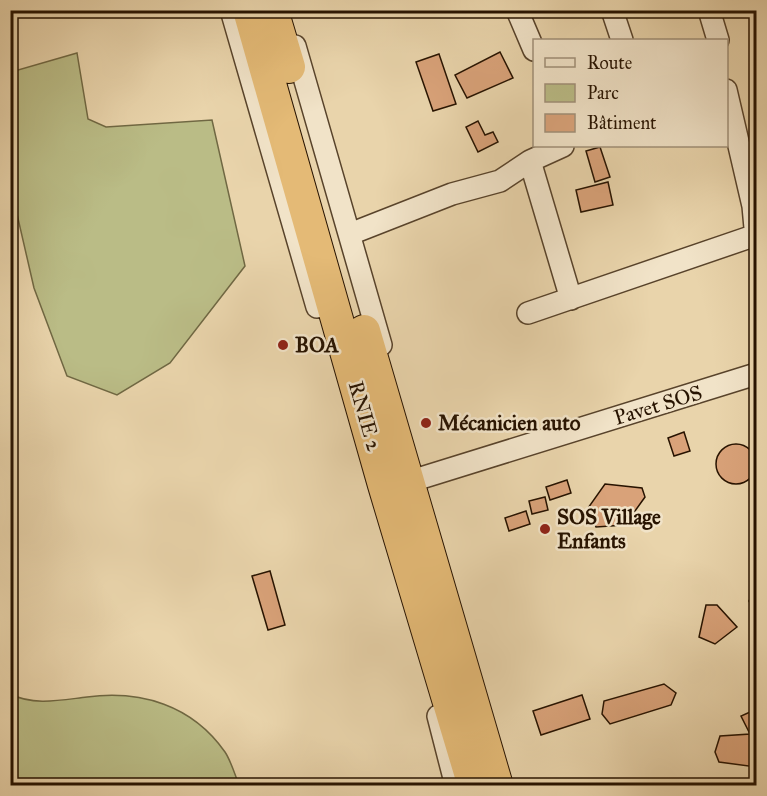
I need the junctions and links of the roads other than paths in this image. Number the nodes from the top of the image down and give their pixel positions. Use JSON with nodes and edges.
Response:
{"nodes":[{"id":1,"x":231,"y":10,"type":"edge"},
{"id":2,"x":249,"y":10,"type":"edge"},
{"id":3,"x":272,"y":10,"type":"edge"},
{"id":4,"x":285,"y":10,"type":"edge"},
{"id":5,"x":517,"y":10,"type":"edge"},
{"id":6,"x":612,"y":10,"type":"edge"},
{"id":7,"x":710,"y":10,"type":"edge"},
{"id":8,"x":622,"y":39,"type":"edge"},
{"id":9,"x":718,"y":39,"type":"edge"},
{"id":10,"x":533,"y":48,"type":"edge"},
{"id":11,"x":728,"y":98,"type":"edge"},
{"id":12,"x":561,"y":147,"type":"edge"},
{"id":13,"x":530,"y":161,"type":"junction"},
{"id":14,"x":755,"y":205,"type":"edge"},
{"id":15,"x":350,"y":234,"type":"junction"},
{"id":16,"x":756,"y":237,"type":"edge"},
{"id":17,"x":571,"y":300,"type":"junction"},
{"id":18,"x":528,"y":313,"type":"dead end"},
{"id":19,"x":756,"y":374,"type":"edge"},
{"id":20,"x":422,"y":478,"type":"junction"},
{"id":21,"x":456,"y":786,"type":"edge"},
{"id":22,"x":474,"y":786,"type":"edge"},
{"id":23,"x":497,"y":786,"type":"edge"},
{"id":24,"x":512,"y":786,"type":"edge"}],
"edges":[{"from":1,"to":21,"type":"street"},
{"from":2,"to":22,"type":"highway","name":"RNIE 2","number":"RNIE 2"},
{"from":3,"to":23,"type":"highway","name":"RNIE 2","number":"RNIE 2"},
{"from":4,"to":15,"type":"street"},
{"from":5,"to":10,"type":"street"},
{"from":6,"to":8,"type":"street"},
{"from":7,"to":9,"type":"street"},
{"from":11,"to":14,"type":"street"},
{"from":12,"to":13,"type":"street"},
{"from":13,"to":15,"type":"street"},
{"from":13,"to":17,"type":"street"},
{"from":14,"to":16,"type":"street"},
{"from":15,"to":20,"type":"street"},
{"from":16,"to":17,"type":"street"},
{"from":17,"to":18,"type":"street"},
{"from":19,"to":20,"type":"street","name":"Pavet SOS"},
{"from":20,"to":24,"type":"street"}]}
